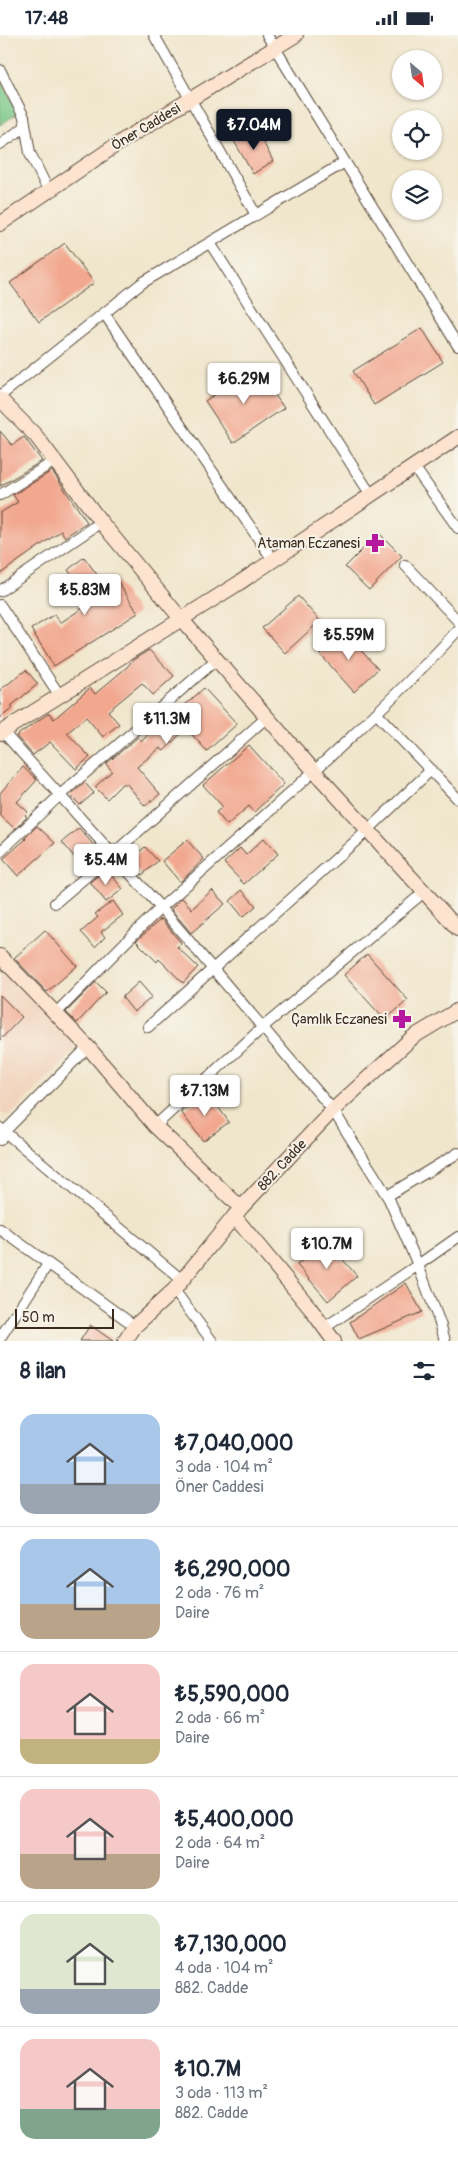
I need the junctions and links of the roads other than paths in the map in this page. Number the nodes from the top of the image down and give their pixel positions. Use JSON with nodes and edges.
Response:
{"nodes":[{"id":1,"x":154,"y":35,"type":"edge"},
{"id":2,"x":267,"y":35,"type":"edge"},
{"id":3,"x":296,"y":35,"type":"edge"},
{"id":4,"x":275,"y":48,"type":"junction"},
{"id":5,"x":0,"y":71,"type":"edge"},
{"id":6,"x":190,"y":101,"type":"junction"},
{"id":7,"x":25,"y":127,"type":"junction"},
{"id":8,"x":0,"y":144,"type":"edge"},
{"id":9,"x":345,"y":162,"type":"junction"},
{"id":10,"x":48,"y":191,"type":"junction"},
{"id":11,"x":256,"y":215,"type":"junction"},
{"id":12,"x":0,"y":224,"type":"edge"},
{"id":13,"x":210,"y":243,"type":"junction"},
{"id":14,"x":104,"y":313,"type":"junction"},
{"id":15,"x":458,"y":346,"type":"edge"},
{"id":16,"x":0,"y":398,"type":"edge"},
{"id":17,"x":458,"y":437,"type":"edge"},
{"id":18,"x":54,"y":461,"type":"junction"},
{"id":19,"x":414,"y":467,"type":"junction"},
{"id":20,"x":0,"y":495,"type":"edge"},
{"id":21,"x":371,"y":495,"type":"junction"},
{"id":22,"x":101,"y":523,"type":"junction"},
{"id":23,"x":458,"y":529,"type":"edge"},
{"id":24,"x":273,"y":560,"type":"junction"},
{"id":25,"x":405,"y":565,"type":"dead end"},
{"id":26,"x":0,"y":591,"type":"edge"},
{"id":27,"x":0,"y":605,"type":"edge"},
{"id":28,"x":182,"y":620,"type":"junction"},
{"id":29,"x":458,"y":629,"type":"edge"},
{"id":30,"x":217,"y":659,"type":"junction"},
{"id":31,"x":60,"y":696,"type":"junction"},
{"id":32,"x":376,"y":713,"type":"junction"},
{"id":33,"x":267,"y":717,"type":"junction"},
{"id":34,"x":1,"y":733,"type":"edge"},
{"id":35,"x":431,"y":770,"type":"junction"},
{"id":36,"x":315,"y":772,"type":"junction"},
{"id":37,"x":60,"y":795,"type":"junction"},
{"id":38,"x":458,"y":799,"type":"edge"},
{"id":39,"x":368,"y":830,"type":"junction"},
{"id":40,"x":0,"y":852,"type":"edge"},
{"id":41,"x":114,"y":854,"type":"junction"},
{"id":42,"x":424,"y":892,"type":"junction"},
{"id":43,"x":55,"y":903,"type":"dead end"},
{"id":44,"x":161,"y":908,"type":"junction"},
{"id":45,"x":458,"y":929,"type":"edge"},
{"id":46,"x":0,"y":955,"type":"edge"},
{"id":47,"x":214,"y":969,"type":"junction"},
{"id":48,"x":458,"y":1010,"type":"edge"},
{"id":49,"x":56,"y":1013,"type":"junction"},
{"id":50,"x":148,"y":1027,"type":"dead end"},
{"id":51,"x":263,"y":1027,"type":"junction"},
{"id":52,"x":88,"y":1047,"type":"junction"},
{"id":53,"x":333,"y":1110,"type":"junction"},
{"id":54,"x":154,"y":1126,"type":"junction"},
{"id":55,"x":1,"y":1133,"type":"edge"},
{"id":56,"x":458,"y":1153,"type":"edge"},
{"id":57,"x":387,"y":1196,"type":"junction"},
{"id":58,"x":238,"y":1212,"type":"junction"},
{"id":59,"x":0,"y":1229,"type":"edge"},
{"id":60,"x":458,"y":1237,"type":"edge"},
{"id":61,"x":48,"y":1264,"type":"junction"},
{"id":62,"x":418,"y":1265,"type":"junction"},
{"id":63,"x":178,"y":1285,"type":"junction"},
{"id":64,"x":135,"y":1326,"type":"junction"},
{"id":65,"x":324,"y":1328,"type":"junction"},
{"id":66,"x":0,"y":1338,"type":"edge"},
{"id":67,"x":126,"y":1340,"type":"edge"},
{"id":68,"x":212,"y":1341,"type":"edge"},
{"id":69,"x":334,"y":1341,"type":"edge"},
{"id":70,"x":445,"y":1341,"type":"edge"}],
"edges":[{"from":1,"to":6,"type":"street"},
{"from":2,"to":4,"type":"street"},
{"from":3,"to":4,"type":"street","name":"Öner Caddesi"},
{"from":4,"to":6,"type":"street","name":"Öner Caddesi"},
{"from":4,"to":9,"type":"street"},
{"from":5,"to":7,"type":"street"},
{"from":6,"to":10,"type":"street","name":"Öner Caddesi"},
{"from":6,"to":11,"type":"street"},
{"from":7,"to":8,"type":"street"},
{"from":7,"to":10,"type":"street"},
{"from":9,"to":11,"type":"street"},
{"from":9,"to":15,"type":"street"},
{"from":10,"to":12,"type":"street","name":"Öner Caddesi"},
{"from":11,"to":13,"type":"street"},
{"from":13,"to":14,"type":"street"},
{"from":13,"to":21,"type":"street"},
{"from":14,"to":16,"type":"street"},
{"from":14,"to":24,"type":"street"},
{"from":16,"to":18,"type":"street"},
{"from":17,"to":19,"type":"street"},
{"from":18,"to":20,"type":"street"},
{"from":18,"to":22,"type":"street"},
{"from":19,"to":21,"type":"street"},
{"from":19,"to":23,"type":"street"},
{"from":21,"to":24,"type":"street"},
{"from":22,"to":26,"type":"street"},
{"from":22,"to":28,"type":"street"},
{"from":24,"to":28,"type":"street"},
{"from":25,"to":29,"type":"street"},
{"from":27,"to":31,"type":"street"},
{"from":28,"to":30,"type":"street"},
{"from":28,"to":31,"type":"street"},
{"from":29,"to":32,"type":"street"},
{"from":30,"to":33,"type":"street"},
{"from":30,"to":37,"type":"street"},
{"from":31,"to":34,"type":"street"},
{"from":32,"to":35,"type":"street"},
{"from":32,"to":36,"type":"street"},
{"from":33,"to":36,"type":"street"},
{"from":33,"to":41,"type":"street"},
{"from":34,"to":37,"type":"street"},
{"from":35,"to":38,"type":"street"},
{"from":35,"to":39,"type":"street"},
{"from":36,"to":39,"type":"street"},
{"from":36,"to":44,"type":"street"},
{"from":37,"to":40,"type":"street"},
{"from":37,"to":41,"type":"street"},
{"from":39,"to":42,"type":"street"},
{"from":39,"to":47,"type":"street"},
{"from":41,"to":43,"type":"street"},
{"from":41,"to":44,"type":"street"},
{"from":42,"to":45,"type":"street"},
{"from":42,"to":51,"type":"street"},
{"from":44,"to":47,"type":"street"},
{"from":44,"to":49,"type":"street"},
{"from":46,"to":49,"type":"street"},
{"from":47,"to":50,"type":"street"},
{"from":47,"to":51,"type":"street"},
{"from":48,"to":53,"type":"street","name":"882. Cadde"},
{"from":49,"to":52,"type":"street"},
{"from":51,"to":53,"type":"street"},
{"from":51,"to":54,"type":"street"},
{"from":52,"to":54,"type":"street"},
{"from":52,"to":55,"type":"street"},
{"from":53,"to":57,"type":"street"},
{"from":53,"to":58,"type":"street","name":"882. Cadde"},
{"from":54,"to":58,"type":"street"},
{"from":55,"to":63,"type":"street"},
{"from":56,"to":57,"type":"street"},
{"from":57,"to":62,"type":"street"},
{"from":58,"to":63,"type":"street","name":"882. Cadde"},
{"from":58,"to":65,"type":"street"},
{"from":59,"to":61,"type":"street"},
{"from":60,"to":62,"type":"street"},
{"from":61,"to":64,"type":"street"},
{"from":61,"to":66,"type":"street"},
{"from":62,"to":65,"type":"street"},
{"from":62,"to":70,"type":"street"},
{"from":63,"to":64,"type":"street","name":"882. Cadde"},
{"from":63,"to":68,"type":"street"},
{"from":64,"to":67,"type":"street","name":"882. Cadde"},
{"from":65,"to":69,"type":"street"}]}
